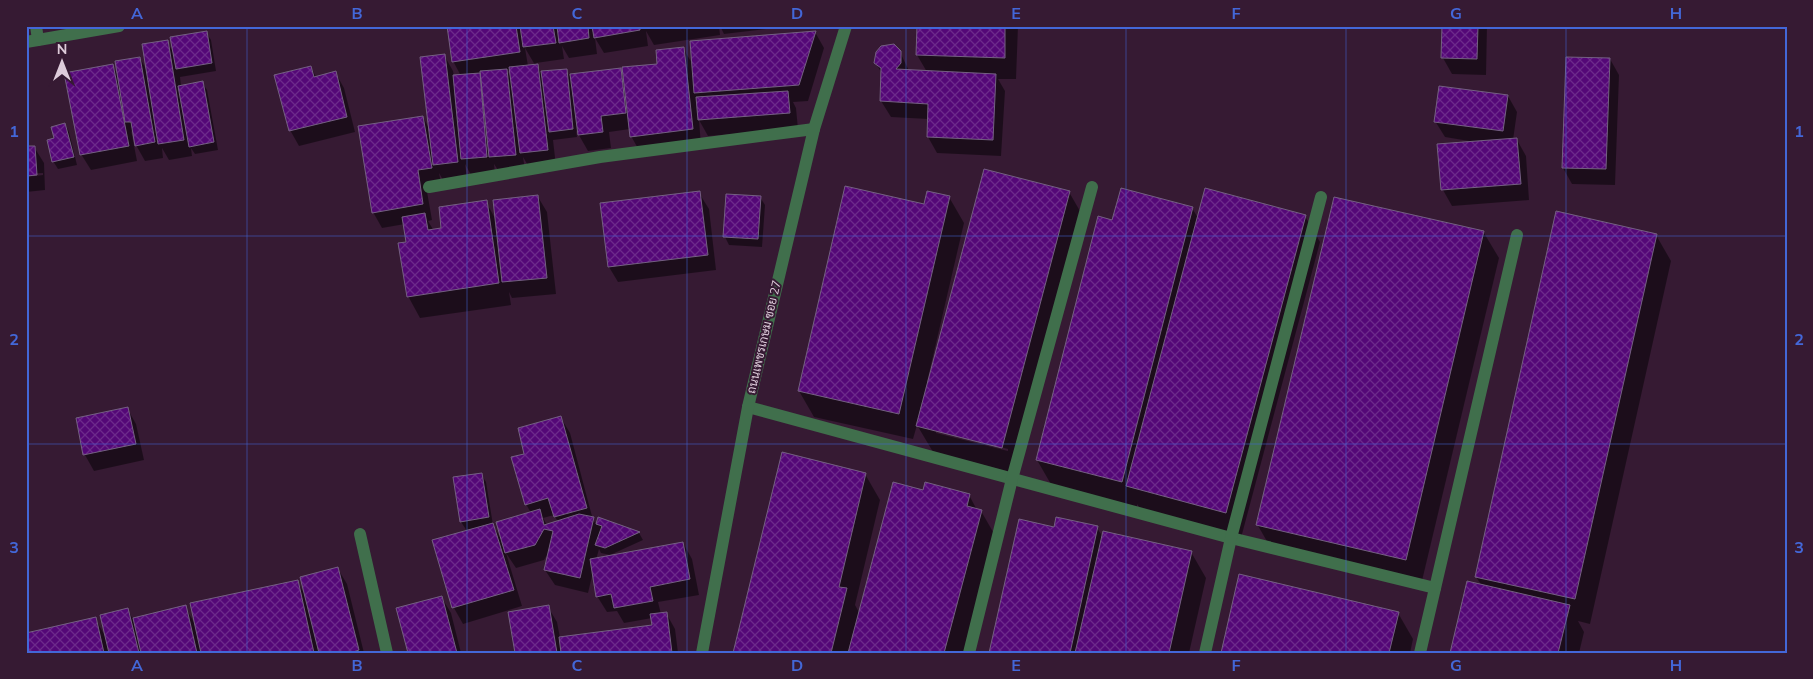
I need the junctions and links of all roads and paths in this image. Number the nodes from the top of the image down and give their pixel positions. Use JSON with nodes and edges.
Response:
{"nodes":[{"id":1,"x":36,"y":26,"type":"edge"},
{"id":2,"x":119,"y":26,"type":"edge"},
{"id":3,"x":846,"y":26,"type":"edge"},
{"id":4,"x":32,"y":41,"type":"edge"},
{"id":5,"x":814,"y":130,"type":"junction"},
{"id":6,"x":429,"y":187,"type":"dead end"},
{"id":7,"x":1092,"y":187,"type":"dead end"},
{"id":8,"x":1321,"y":197,"type":"dead end"},
{"id":9,"x":1517,"y":235,"type":"dead end"},
{"id":10,"x":748,"y":407,"type":"junction"},
{"id":11,"x":1012,"y":479,"type":"junction"},
{"id":12,"x":360,"y":534,"type":"dead end"},
{"id":13,"x":1231,"y":538,"type":"junction"},
{"id":14,"x":1436,"y":588,"type":"junction"},
{"id":15,"x":387,"y":653,"type":"edge"},
{"id":16,"x":702,"y":653,"type":"edge"},
{"id":17,"x":969,"y":653,"type":"edge"},
{"id":18,"x":1205,"y":653,"type":"edge"},
{"id":19,"x":1420,"y":653,"type":"edge"}],
"edges":[{"from":1,"to":4,"type":"street"},
{"from":2,"to":4,"type":"street"},
{"from":3,"to":5,"type":"street","name":"ถนนเพชรเกษม ซอย 27"},
{"from":5,"to":6,"type":"street"},
{"from":5,"to":10,"type":"street","name":"ถนนเพชรเกษม ซอย 27"},
{"from":7,"to":11,"type":"street"},
{"from":8,"to":13,"type":"street"},
{"from":9,"to":14,"type":"street"},
{"from":10,"to":11,"type":"street"},
{"from":10,"to":16,"type":"street","name":"ถนนเพชรเกษม ซอย 27"},
{"from":11,"to":13,"type":"street"},
{"from":11,"to":17,"type":"street"},
{"from":12,"to":15,"type":"street"},
{"from":13,"to":14,"type":"street"},
{"from":13,"to":18,"type":"street"},
{"from":14,"to":19,"type":"street"}]}
